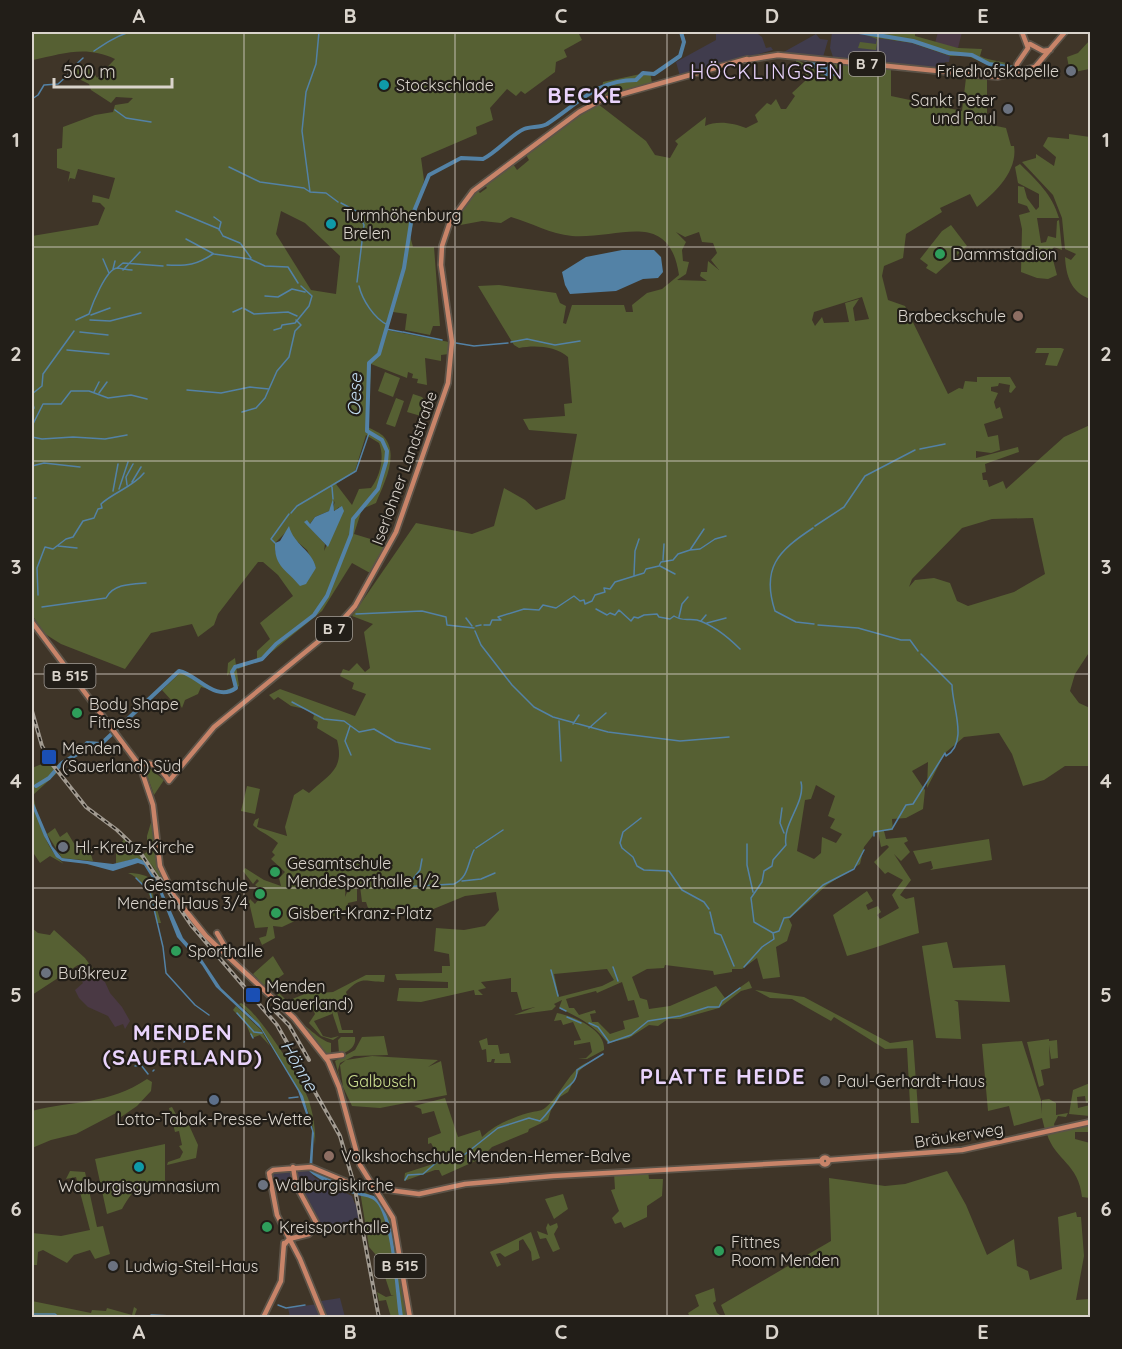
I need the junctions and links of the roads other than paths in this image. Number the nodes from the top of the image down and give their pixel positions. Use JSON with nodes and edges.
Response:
{"nodes":[{"id":1,"x":1023,"y":32,"type":"edge"},
{"id":2,"x":1065,"y":32,"type":"edge"},
{"id":3,"x":1030,"y":44,"type":"junction"},
{"id":4,"x":1050,"y":50,"type":"junction"},
{"id":5,"x":1016,"y":73,"type":"junction"},
{"id":6,"x":455,"y":213,"type":"junction"},
{"id":7,"x":447,"y":214,"type":"dead end"},
{"id":8,"x":446,"y":230,"type":"junction"},
{"id":9,"x":455,"y":230,"type":"dead end"},
{"id":10,"x":32,"y":622,"type":"edge"},
{"id":11,"x":146,"y":765,"type":"junction"},
{"id":12,"x":140,"y":766,"type":"junction"},
{"id":13,"x":144,"y":774,"type":"junction"},
{"id":14,"x":174,"y":774,"type":"junction"},
{"id":15,"x":165,"y":775,"type":"junction"},
{"id":16,"x":169,"y":781,"type":"junction"},
{"id":17,"x":217,"y":933,"type":"dead end"},
{"id":18,"x":236,"y":964,"type":"junction"},
{"id":19,"x":324,"y":1055,"type":"junction"},
{"id":20,"x":332,"y":1069,"type":"junction"},
{"id":21,"x":1090,"y":1122,"type":"edge"},
{"id":22,"x":293,"y":1167,"type":"junction"},
{"id":23,"x":368,"y":1180,"type":"junction"},
{"id":24,"x":360,"y":1187,"type":"junction"},
{"id":25,"x":374,"y":1189,"type":"junction"},
{"id":26,"x":382,"y":1189,"type":"junction"},
{"id":27,"x":380,"y":1197,"type":"junction"},
{"id":28,"x":285,"y":1232,"type":"junction"},
{"id":29,"x":292,"y":1240,"type":"junction"},
{"id":30,"x":284,"y":1245,"type":"junction"},
{"id":31,"x":263,"y":1317,"type":"edge"},
{"id":32,"x":324,"y":1317,"type":"edge"},
{"id":33,"x":410,"y":1317,"type":"edge"}],
"edges":[{"from":1,"to":3,"type":"main road"},
{"from":1,"to":5,"type":"main road"},
{"from":2,"to":4,"type":"main road","number":"B 7"},
{"from":3,"to":4,"type":"main road"},
{"from":3,"to":5,"type":"main road"},
{"from":4,"to":5,"type":"main road","number":"B 7"},
{"from":5,"to":6,"type":"main road","number":"B 7"},
{"from":6,"to":7,"type":"main road"},
{"from":6,"to":8,"type":"main road","number":"B 7"},
{"from":8,"to":9,"type":"main road"},
{"from":8,"to":14,"type":"main road","name":"Iserlohner Landstraße","number":"B 7"},
{"from":10,"to":12,"type":"main road","number":"B 515"},
{"from":11,"to":12,"type":"main road"},
{"from":11,"to":13,"type":"main road"},
{"from":11,"to":16,"type":"main road"},
{"from":12,"to":13,"type":"main road"},
{"from":12,"to":15,"type":"main road"},
{"from":13,"to":18,"type":"main road"},
{"from":14,"to":15,"type":"main road"},
{"from":14,"to":16,"type":"main road","name":"Iserlohner Landstraße","number":"B 7"},
{"from":15,"to":16,"type":"main road"},
{"from":17,"to":18,"type":"main road"},
{"from":18,"to":19,"type":"main road"},
{"from":19,"to":20,"type":"main road"},
{"from":19,"to":20,"type":"main road"},
{"from":20,"to":23,"type":"main road"},
{"from":21,"to":26,"type":"main road","name":"Bräukerweg"},
{"from":22,"to":24,"type":"main road","bridge":true},
{"from":22,"to":28,"type":"main road"},
{"from":22,"to":29,"type":"main road"},
{"from":23,"to":24,"type":"main road"},
{"from":23,"to":25,"type":"main road"},
{"from":23,"to":26,"type":"main road"},
{"from":24,"to":25,"type":"main road"},
{"from":24,"to":27,"type":"main road"},
{"from":25,"to":26,"type":"main road"},
{"from":25,"to":27,"type":"main road","number":"B 515"},
{"from":26,"to":27,"type":"main road"},
{"from":27,"to":33,"type":"main road","number":"B 515"},
{"from":28,"to":29,"type":"main road"},
{"from":28,"to":30,"type":"main road"},
{"from":29,"to":30,"type":"main road"},
{"from":29,"to":32,"type":"main road"},
{"from":30,"to":31,"type":"main road"}]}
